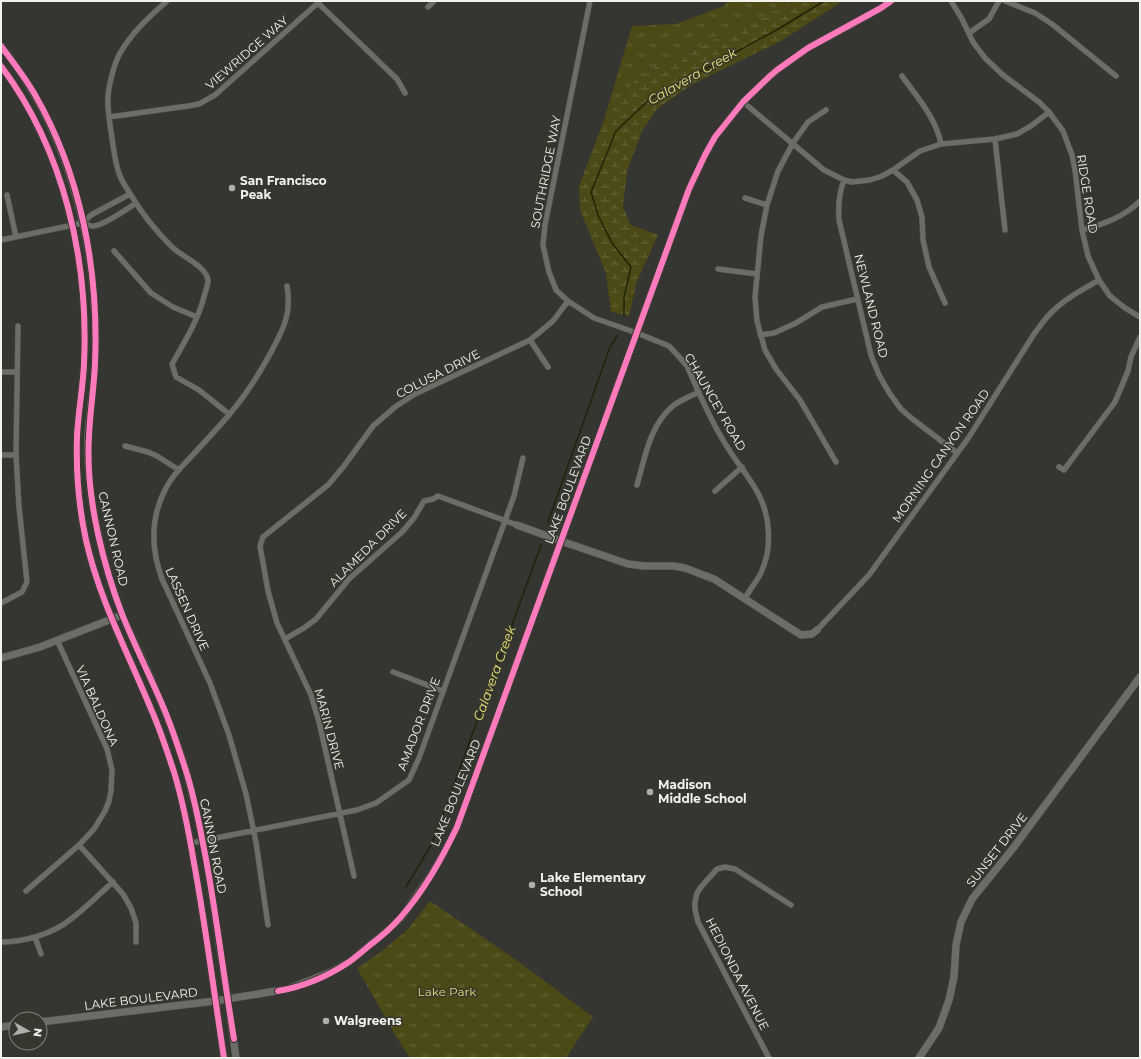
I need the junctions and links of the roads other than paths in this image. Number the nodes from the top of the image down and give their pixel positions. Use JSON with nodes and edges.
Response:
{"nodes":[{"id":1,"x":167,"y":1,"type":"edge"},
{"id":2,"x":434,"y":1,"type":"edge"},
{"id":3,"x":590,"y":1,"type":"edge"},
{"id":4,"x":891,"y":1,"type":"edge"},
{"id":5,"x":951,"y":1,"type":"edge"},
{"id":6,"x":999,"y":1,"type":"edge"},
{"id":7,"x":1005,"y":1,"type":"edge"},
{"id":8,"x":319,"y":2,"type":"edge"},
{"id":9,"x":428,"y":7,"type":"dead end"},
{"id":10,"x":969,"y":34,"type":"junction"},
{"id":11,"x":1,"y":46,"type":"edge"},
{"id":12,"x":1,"y":66,"type":"edge"},
{"id":13,"x":902,"y":76,"type":"dead end"},
{"id":14,"x":1116,"y":76,"type":"dead end"},
{"id":15,"x":405,"y":93,"type":"dead end"},
{"id":16,"x":743,"y":102,"type":"junction"},
{"id":17,"x":826,"y":110,"type":"dead end"},
{"id":18,"x":1049,"y":112,"type":"junction"},
{"id":19,"x":109,"y":117,"type":"junction"},
{"id":20,"x":995,"y":139,"type":"junction"},
{"id":21,"x":793,"y":142,"type":"junction"},
{"id":22,"x":941,"y":144,"type":"junction"},
{"id":23,"x":893,"y":170,"type":"junction"},
{"id":24,"x":844,"y":180,"type":"junction"},
{"id":25,"x":130,"y":194,"type":"junction"},
{"id":26,"x":7,"y":195,"type":"dead end"},
{"id":27,"x":744,"y":198,"type":"dead end"},
{"id":28,"x":1140,"y":201,"type":"edge"},
{"id":29,"x":136,"y":203,"type":"junction"},
{"id":30,"x":767,"y":205,"type":"junction"},
{"id":31,"x":83,"y":223,"type":"junction"},
{"id":32,"x":72,"y":226,"type":"junction"},
{"id":33,"x":1005,"y":230,"type":"dead end"},
{"id":34,"x":1082,"y":230,"type":"junction"},
{"id":35,"x":16,"y":237,"type":"junction"},
{"id":36,"x":1,"y":240,"type":"edge"},
{"id":37,"x":114,"y":251,"type":"dead end"},
{"id":38,"x":718,"y":270,"type":"dead end"},
{"id":39,"x":757,"y":274,"type":"junction"},
{"id":40,"x":1099,"y":280,"type":"junction"},
{"id":41,"x":287,"y":286,"type":"dead end"},
{"id":42,"x":857,"y":299,"type":"junction"},
{"id":43,"x":568,"y":301,"type":"junction"},
{"id":44,"x":945,"y":303,"type":"dead end"},
{"id":45,"x":197,"y":317,"type":"junction"},
{"id":46,"x":1140,"y":317,"type":"edge"},
{"id":47,"x":604,"y":321,"type":"joint"},
{"id":48,"x":18,"y":326,"type":"dead end"},
{"id":49,"x":637,"y":333,"type":"junction"},
{"id":50,"x":760,"y":334,"type":"junction"},
{"id":51,"x":1140,"y":337,"type":"edge"},
{"id":52,"x":530,"y":340,"type":"junction"},
{"id":53,"x":548,"y":368,"type":"dead end"},
{"id":54,"x":1,"y":372,"type":"edge"},
{"id":55,"x":17,"y":372,"type":"junction"},
{"id":56,"x":699,"y":392,"type":"junction"},
{"id":57,"x":229,"y":414,"type":"junction"},
{"id":58,"x":125,"y":446,"type":"dead end"},
{"id":59,"x":957,"y":453,"type":"junction"},
{"id":60,"x":1,"y":455,"type":"edge"},
{"id":61,"x":16,"y":455,"type":"junction"},
{"id":62,"x":523,"y":458,"type":"dead end"},
{"id":63,"x":836,"y":462,"type":"dead end"},
{"id":64,"x":742,"y":467,"type":"junction"},
{"id":65,"x":1059,"y":467,"type":"dead end"},
{"id":66,"x":179,"y":470,"type":"junction"},
{"id":67,"x":637,"y":485,"type":"dead end"},
{"id":68,"x":714,"y":491,"type":"dead end"},
{"id":69,"x":505,"y":520,"type":"junction"},
{"id":70,"x":517,"y":525,"type":"joint"},
{"id":71,"x":561,"y":541,"type":"junction"},
{"id":72,"x":260,"y":546,"type":"joint"},
{"id":73,"x":745,"y":598,"type":"junction"},
{"id":74,"x":1,"y":603,"type":"edge"},
{"id":75,"x":122,"y":615,"type":"junction"},
{"id":76,"x":112,"y":619,"type":"junction"},
{"id":77,"x":817,"y":630,"type":"joint"},
{"id":78,"x":285,"y":639,"type":"junction"},
{"id":79,"x":57,"y":640,"type":"junction"},
{"id":80,"x":1,"y":658,"type":"edge"},
{"id":81,"x":393,"y":672,"type":"dead end"},
{"id":82,"x":1140,"y":676,"type":"edge"},
{"id":83,"x":443,"y":691,"type":"junction"},
{"id":84,"x":340,"y":813,"type":"junction"},
{"id":85,"x":253,"y":830,"type":"junction"},
{"id":86,"x":202,"y":840,"type":"junction"},
{"id":87,"x":191,"y":843,"type":"junction"},
{"id":88,"x":79,"y":845,"type":"junction"},
{"id":89,"x":354,"y":876,"type":"dead end"},
{"id":90,"x":113,"y":882,"type":"junction"},
{"id":91,"x":26,"y":891,"type":"dead end"},
{"id":92,"x":791,"y":905,"type":"dead end"},
{"id":93,"x":268,"y":925,"type":"dead end"},
{"id":94,"x":35,"y":937,"type":"junction"},
{"id":95,"x":1,"y":942,"type":"edge"},
{"id":96,"x":136,"y":942,"type":"dead end"},
{"id":97,"x":40,"y":954,"type":"dead end"},
{"id":98,"x":227,"y":999,"type":"junction"},
{"id":99,"x":215,"y":1001,"type":"junction"},
{"id":100,"x":48,"y":1021,"type":"edge"},
{"id":101,"x":224,"y":1058,"type":"edge"},
{"id":102,"x":236,"y":1058,"type":"edge"},
{"id":103,"x":769,"y":1058,"type":"edge"},
{"id":104,"x":920,"y":1058,"type":"edge"}],
"edges":[{"from":1,"to":19,"type":"street"},
{"from":2,"to":9,"type":"street"},
{"from":3,"to":43,"type":"street","name":"SOUTHRIDGE WAY"},
{"from":4,"to":16,"type":"main road","name":"LAKE BOULEVARD"},
{"from":5,"to":10,"type":"street","name":"RIDGE ROAD"},
{"from":6,"to":10,"type":"street"},
{"from":7,"to":14,"type":"street"},
{"from":8,"to":15,"type":"street"},
{"from":8,"to":19,"type":"street","name":"VIEWRIDGE WAY"},
{"from":10,"to":18,"type":"street","name":"RIDGE ROAD"},
{"from":11,"to":31,"type":"main road","name":"CANNON ROAD"},
{"from":12,"to":32,"type":"main road","name":"CANNON ROAD"},
{"from":13,"to":22,"type":"street"},
{"from":16,"to":21,"type":"street"},
{"from":16,"to":49,"type":"main road","name":"LAKE BOULEVARD"},
{"from":17,"to":21,"type":"street"},
{"from":18,"to":20,"type":"street"},
{"from":18,"to":34,"type":"street","name":"RIDGE ROAD"},
{"from":19,"to":25,"type":"street"},
{"from":20,"to":22,"type":"street"},
{"from":20,"to":33,"type":"street"},
{"from":21,"to":24,"type":"street"},
{"from":21,"to":30,"type":"street"},
{"from":22,"to":23,"type":"street"},
{"from":23,"to":24,"type":"street"},
{"from":23,"to":44,"type":"street"},
{"from":24,"to":42,"type":"street","name":"NEWLAND ROAD"},
{"from":25,"to":29,"type":"street"},
{"from":25,"to":31,"type":"street"},
{"from":26,"to":35,"type":"street"},
{"from":27,"to":30,"type":"street"},
{"from":28,"to":34,"type":"street"},
{"from":29,"to":31,"type":"street"},
{"from":29,"to":45,"type":"street"},
{"from":30,"to":39,"type":"street"},
{"from":31,"to":32,"type":"street"},
{"from":31,"to":75,"type":"main road","name":"CANNON ROAD"},
{"from":32,"to":35,"type":"street"},
{"from":32,"to":76,"type":"main road","name":"CANNON ROAD"},
{"from":34,"to":40,"type":"street","name":"RIDGE ROAD"},
{"from":35,"to":36,"type":"street"},
{"from":37,"to":45,"type":"street"},
{"from":38,"to":39,"type":"street"},
{"from":39,"to":50,"type":"street"},
{"from":40,"to":46,"type":"street","name":"RIDGE ROAD"},
{"from":40,"to":59,"type":"street","name":"MORNING CANYON ROAD"},
{"from":41,"to":57,"type":"street","name":"LASSEN DRIVE"},
{"from":42,"to":50,"type":"street"},
{"from":42,"to":59,"type":"street","name":"NEWLAND ROAD"},
{"from":43,"to":47,"type":"street","name":"SOUTHRIDGE WAY"},
{"from":43,"to":52,"type":"street","name":"COLUSA DRIVE"},
{"from":45,"to":57,"type":"street"},
{"from":47,"to":49,"type":"street","name":"CHAUNCEY ROAD"},
{"from":48,"to":55,"type":"street"},
{"from":49,"to":56,"type":"street","name":"CHAUNCEY ROAD"},
{"from":49,"to":71,"type":"main road","name":"LAKE BOULEVARD"},
{"from":50,"to":63,"type":"street"},
{"from":51,"to":65,"type":"street"},
{"from":52,"to":53,"type":"street"},
{"from":52,"to":72,"type":"street","name":"COLUSA DRIVE"},
{"from":54,"to":55,"type":"street"},
{"from":55,"to":61,"type":"street"},
{"from":56,"to":64,"type":"street","name":"CHAUNCEY ROAD"},
{"from":56,"to":67,"type":"street"},
{"from":57,"to":66,"type":"street","name":"LASSEN DRIVE"},
{"from":58,"to":66,"type":"street"},
{"from":59,"to":77,"type":"street","name":"MORNING CANYON ROAD"},
{"from":60,"to":61,"type":"street"},
{"from":61,"to":74,"type":"street"},
{"from":62,"to":69,"type":"street","name":"AMADOR DRIVE"},
{"from":64,"to":68,"type":"street"},
{"from":64,"to":73,"type":"street","name":"CHAUNCEY ROAD"},
{"from":66,"to":85,"type":"street","name":"LASSEN DRIVE"},
{"from":69,"to":70,"type":"street","name":"ALAMEDA DRIVE"},
{"from":69,"to":78,"type":"street","name":"ALAMEDA DRIVE"},
{"from":69,"to":83,"type":"street","name":"AMADOR DRIVE"},
{"from":70,"to":71,"type":"main road","name":"ALAMEDA DRIVE"},
{"from":71,"to":73,"type":"main road","name":"ALAMEDA DRIVE"},
{"from":71,"to":98,"type":"main road","name":"LAKE BOULEVARD"},
{"from":72,"to":78,"type":"street","name":"MARIN DRIVE"},
{"from":73,"to":77,"type":"main road","name":"ALAMEDA DRIVE"},
{"from":75,"to":76,"type":"main road"},
{"from":75,"to":86,"type":"main road","name":"CANNON ROAD"},
{"from":76,"to":79,"type":"main road"},
{"from":76,"to":87,"type":"main road","name":"CANNON ROAD"},
{"from":78,"to":84,"type":"street","name":"MARIN DRIVE"},
{"from":79,"to":80,"type":"main road"},
{"from":79,"to":88,"type":"street","name":"VIA BALDONA"},
{"from":81,"to":83,"type":"street"},
{"from":82,"to":104,"type":"main road","name":"SUNSET DRIVE"},
{"from":83,"to":84,"type":"street","name":"AMADOR DRIVE"},
{"from":84,"to":85,"type":"street","name":"AMADOR DRIVE"},
{"from":84,"to":89,"type":"street","name":"MARIN DRIVE"},
{"from":85,"to":86,"type":"street","name":"AMADOR DRIVE"},
{"from":85,"to":93,"type":"street","name":"LASSEN DRIVE"},
{"from":86,"to":87,"type":"street","name":"AMADOR DRIVE"},
{"from":86,"to":98,"type":"main road","name":"CANNON ROAD"},
{"from":87,"to":99,"type":"main road","name":"CANNON ROAD"},
{"from":88,"to":90,"type":"street"},
{"from":88,"to":91,"type":"street","name":"VIA BALDONA"},
{"from":90,"to":94,"type":"street"},
{"from":90,"to":96,"type":"street"},
{"from":92,"to":103,"type":"street","name":"HEDIONDA AVENUE"},
{"from":94,"to":95,"type":"street"},
{"from":94,"to":97,"type":"street"},
{"from":98,"to":99,"type":"main road","name":"LAKE BOULEVARD"},
{"from":98,"to":102,"type":"main road","name":"CANNON ROAD"},
{"from":99,"to":100,"type":"main road","name":"LAKE BOULEVARD"},
{"from":99,"to":101,"type":"main road","name":"CANNON ROAD"}]}
